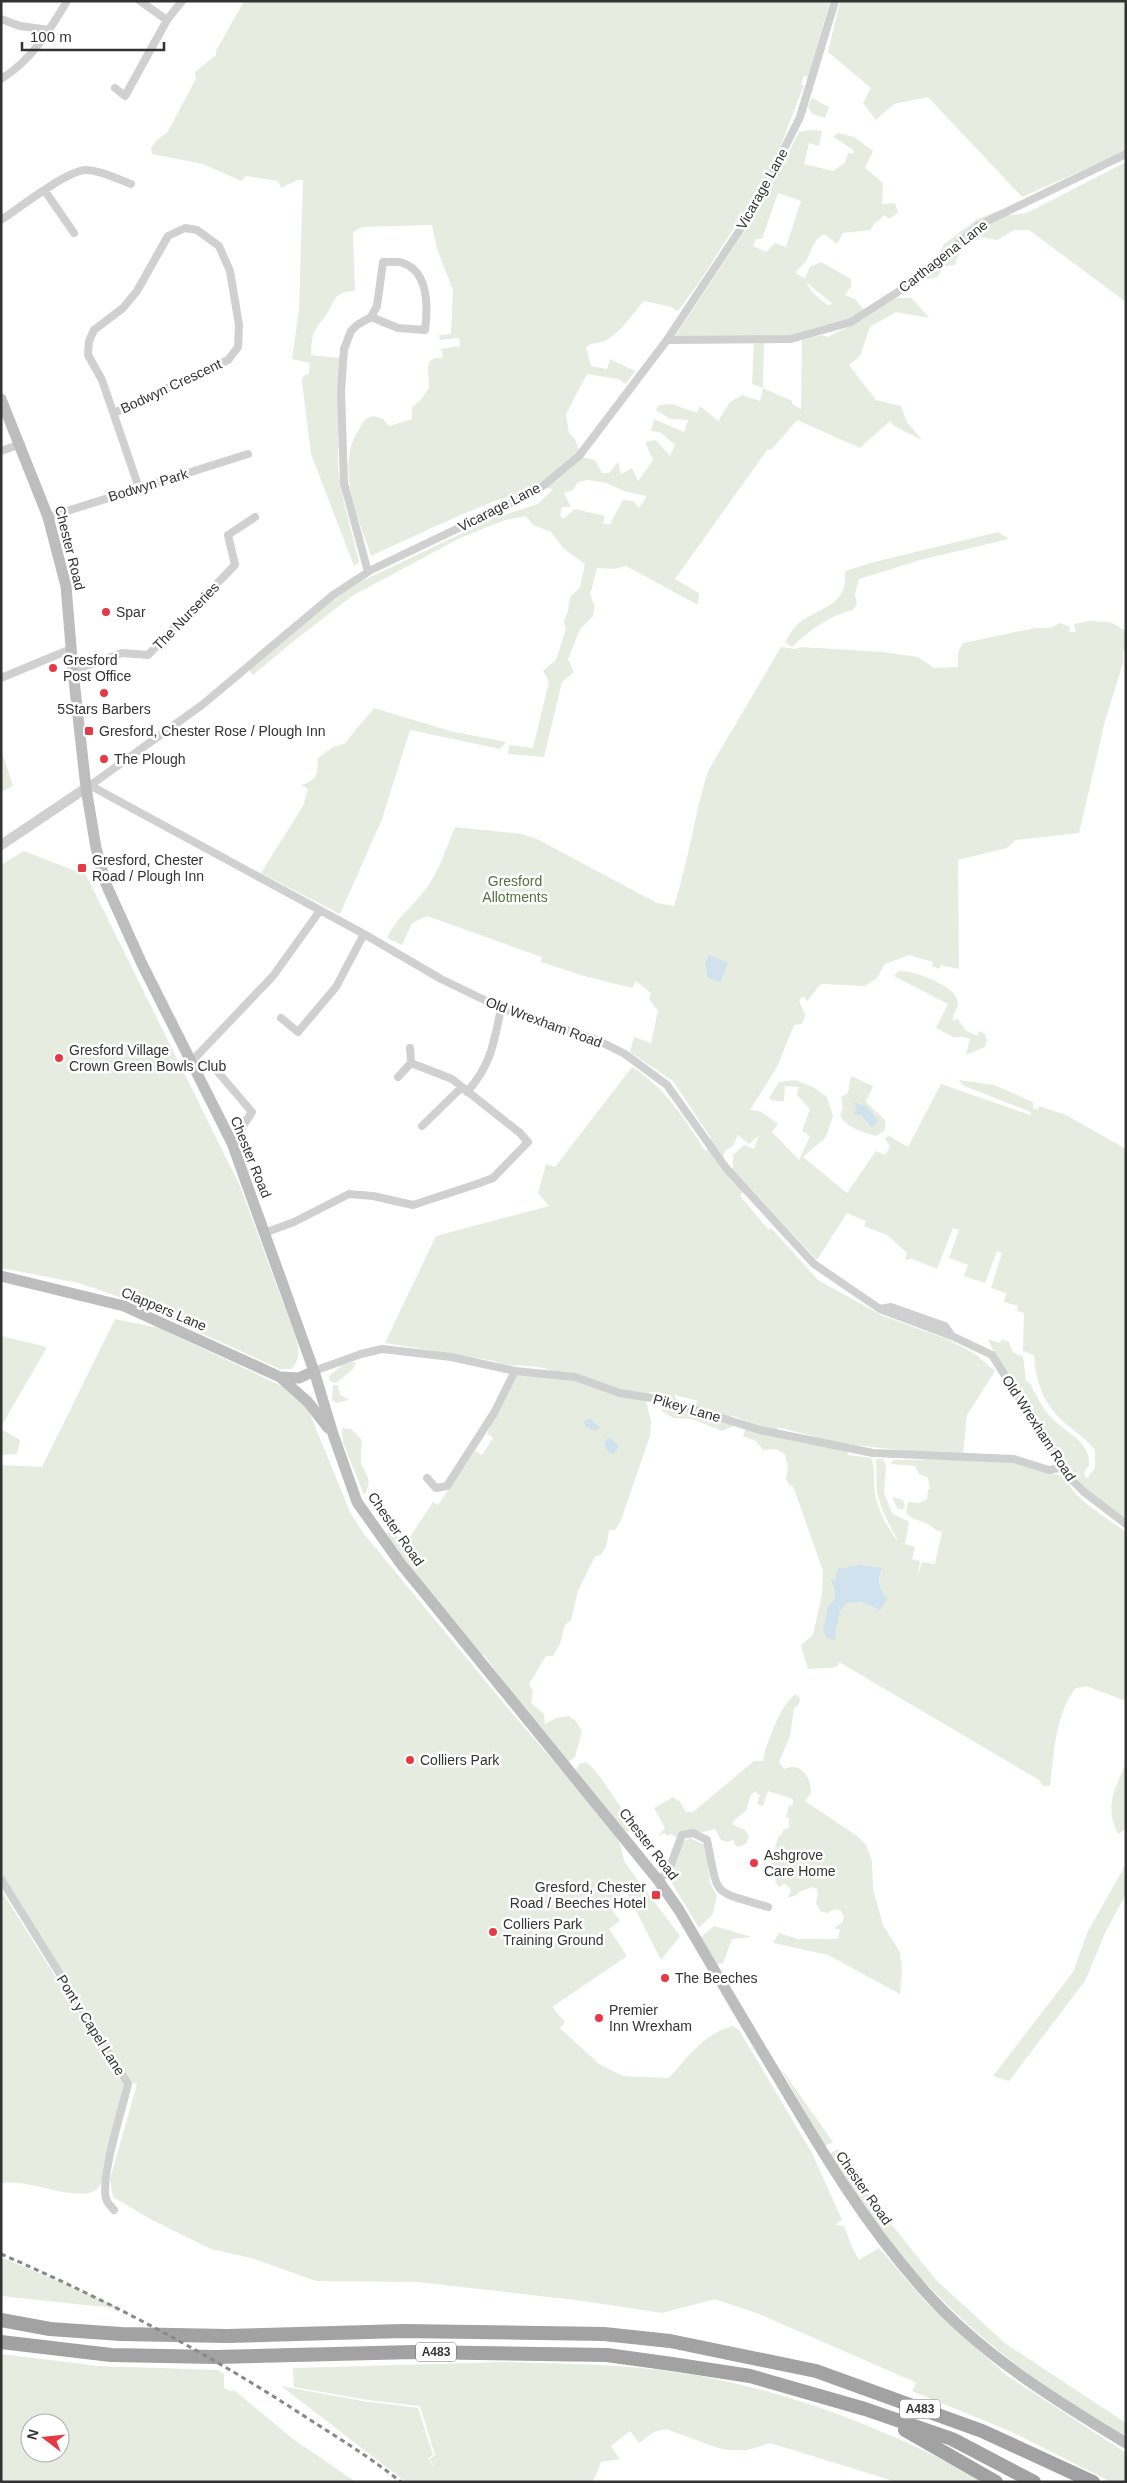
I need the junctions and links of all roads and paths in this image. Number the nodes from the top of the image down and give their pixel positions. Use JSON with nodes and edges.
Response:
{"nodes":[{"id":1,"x":67,"y":1,"type":"edge"},
{"id":2,"x":140,"y":1,"type":"edge"},
{"id":3,"x":182,"y":1,"type":"edge"},
{"id":4,"x":835,"y":1,"type":"edge"},
{"id":5,"x":1,"y":19,"type":"edge"},
{"id":6,"x":167,"y":20,"type":"junction"},
{"id":7,"x":50,"y":30,"type":"junction"},
{"id":8,"x":1,"y":79,"type":"edge"},
{"id":9,"x":115,"y":88,"type":"dead end"},
{"id":10,"x":1126,"y":154,"type":"edge"},
{"id":11,"x":131,"y":184,"type":"dead end"},
{"id":12,"x":45,"y":191,"type":"junction"},
{"id":13,"x":1,"y":220,"type":"edge"},
{"id":14,"x":76,"y":221,"type":"dead end"},
{"id":15,"x":68,"y":226,"type":"junction"},
{"id":16,"x":74,"y":233,"type":"dead end"},
{"id":17,"x":371,"y":318,"type":"junction"},
{"id":18,"x":667,"y":340,"type":"junction"},
{"id":19,"x":1,"y":398,"type":"edge"},
{"id":20,"x":114,"y":413,"type":"junction"},
{"id":21,"x":21,"y":444,"type":"junction"},
{"id":22,"x":1,"y":451,"type":"edge"},
{"id":23,"x":248,"y":454,"type":"dead end"},
{"id":24,"x":139,"y":488,"type":"junction"},
{"id":25,"x":48,"y":517,"type":"junction"},
{"id":26,"x":255,"y":517,"type":"dead end"},
{"id":27,"x":368,"y":572,"type":"junction"},
{"id":28,"x":71,"y":649,"type":"junction"},
{"id":29,"x":73,"y":672,"type":"junction"},
{"id":30,"x":1,"y":678,"type":"edge"},
{"id":31,"x":89,"y":787,"type":"junction"},
{"id":32,"x":1,"y":845,"type":"edge"},
{"id":33,"x":319,"y":912,"type":"junction"},
{"id":34,"x":364,"y":934,"type":"junction"},
{"id":35,"x":501,"y":1008,"type":"junction"},
{"id":36,"x":281,"y":1018,"type":"dead end"},
{"id":37,"x":410,"y":1048,"type":"dead end"},
{"id":38,"x":191,"y":1062,"type":"junction"},
{"id":39,"x":411,"y":1063,"type":"junction"},
{"id":40,"x":217,"y":1071,"type":"dead end"},
{"id":41,"x":398,"y":1077,"type":"dead end"},
{"id":42,"x":465,"y":1090,"type":"junction"},
{"id":43,"x":422,"y":1126,"type":"dead end"},
{"id":44,"x":232,"y":1143,"type":"junction"},
{"id":45,"x":264,"y":1234,"type":"junction"},
{"id":46,"x":1,"y":1276,"type":"edge"},
{"id":47,"x":314,"y":1371,"type":"junction"},
{"id":48,"x":515,"y":1371,"type":"junction"},
{"id":49,"x":280,"y":1377,"type":"junction"},
{"id":50,"x":333,"y":1434,"type":"junction"},
{"id":51,"x":1064,"y":1467,"type":"junction"},
{"id":52,"x":427,"y":1478,"type":"dead end"},
{"id":53,"x":1126,"y":1524,"type":"edge"},
{"id":54,"x":1,"y":1879,"type":"edge"},
{"id":55,"x":658,"y":1880,"type":"junction"},
{"id":56,"x":768,"y":1907,"type":"dead end"},
{"id":57,"x":114,"y":2210,"type":"dead end"},
{"id":58,"x":1,"y":2320,"type":"edge"},
{"id":59,"x":1,"y":2342,"type":"edge"},
{"id":60,"x":865,"y":2409,"type":"junction"},
{"id":61,"x":1126,"y":2443,"type":"edge"},
{"id":62,"x":1024,"y":2451,"type":"junction"},
{"id":63,"x":996,"y":2482,"type":"edge"},
{"id":64,"x":1034,"y":2482,"type":"edge"},
{"id":65,"x":1077,"y":2482,"type":"edge"},
{"id":66,"x":1093,"y":2482,"type":"edge"}],
"edges":[{"from":1,"to":7,"type":"street"},
{"from":2,"to":6,"type":"street"},
{"from":3,"to":6,"type":"street"},
{"from":4,"to":18,"type":"street","name":"Vicarage Lane"},
{"from":5,"to":7,"type":"street"},
{"from":6,"to":9,"type":"street"},
{"from":7,"to":8,"type":"street"},
{"from":10,"to":18,"type":"street","name":"Carthagena Lane"},
{"from":11,"to":12,"type":"street"},
{"from":12,"to":13,"type":"street"},
{"from":12,"to":15,"type":"street"},
{"from":14,"to":15,"type":"street"},
{"from":15,"to":16,"type":"street"},
{"from":17,"to":17,"type":"street"},
{"from":17,"to":27,"type":"street"},
{"from":18,"to":27,"type":"street","name":"Vicarage Lane"},
{"from":19,"to":21,"type":"main road","name":"Chester Road"},
{"from":20,"to":20,"type":"street","name":"Bodwyn Crescent"},
{"from":20,"to":24,"type":"street","name":"Bodwyn Crescent"},
{"from":21,"to":22,"type":"street"},
{"from":21,"to":25,"type":"main road","name":"Chester Road"},
{"from":23,"to":24,"type":"street","name":"Bodwyn Park"},
{"from":24,"to":25,"type":"street","name":"Bodwyn Park"},
{"from":25,"to":28,"type":"main road","name":"Chester Road"},
{"from":26,"to":29,"type":"street","name":"The Nurseries"},
{"from":27,"to":31,"type":"street","name":"Vicarage Lane"},
{"from":28,"to":29,"type":"main road","name":"Chester Road"},
{"from":28,"to":30,"type":"street"},
{"from":29,"to":31,"type":"main road","name":"Chester Road"},
{"from":31,"to":32,"type":"street"},
{"from":31,"to":33,"type":"street","name":"Old Wrexham Road"},
{"from":31,"to":38,"type":"main road","name":"Chester Road"},
{"from":33,"to":34,"type":"street","name":"Old Wrexham Road"},
{"from":33,"to":38,"type":"street"},
{"from":34,"to":35,"type":"street","name":"Old Wrexham Road"},
{"from":34,"to":36,"type":"street"},
{"from":35,"to":42,"type":"street"},
{"from":35,"to":51,"type":"street","name":"Old Wrexham Road"},
{"from":37,"to":39,"type":"street"},
{"from":38,"to":44,"type":"main road","name":"Chester Road"},
{"from":39,"to":41,"type":"street"},
{"from":39,"to":42,"type":"street"},
{"from":40,"to":44,"type":"street"},
{"from":42,"to":43,"type":"street"},
{"from":42,"to":45,"type":"street"},
{"from":44,"to":45,"type":"main road","name":"Chester Road"},
{"from":45,"to":47,"type":"main road","name":"Chester Road"},
{"from":46,"to":49,"type":"main road","name":"Clappers Lane"},
{"from":47,"to":48,"type":"street","name":"Pikey Lane"},
{"from":47,"to":49,"type":"main road","name":"Clappers Lane"},
{"from":47,"to":50,"type":"main road","name":"Chester Road"},
{"from":48,"to":51,"type":"street","name":"Pikey Lane"},
{"from":48,"to":52,"type":"street"},
{"from":49,"to":50,"type":"main road","name":"Clappers Lane"},
{"from":50,"to":55,"type":"main road","name":"Chester Road"},
{"from":51,"to":53,"type":"street","name":"Old Wrexham Road"},
{"from":54,"to":57,"type":"street","name":"Pont y Capel Lane"},
{"from":55,"to":56,"type":"street"},
{"from":55,"to":61,"type":"main road","name":"Chester Road"},
{"from":58,"to":62,"type":"highway","number":"A483"},
{"from":59,"to":60,"type":"highway","number":"A483"},
{"from":60,"to":63,"type":"highway","number":"A483"},
{"from":60,"to":64,"type":"highway","number":"A483"},
{"from":62,"to":65,"type":"highway","number":"A483"},
{"from":62,"to":66,"type":"highway","number":"A483"}]}
